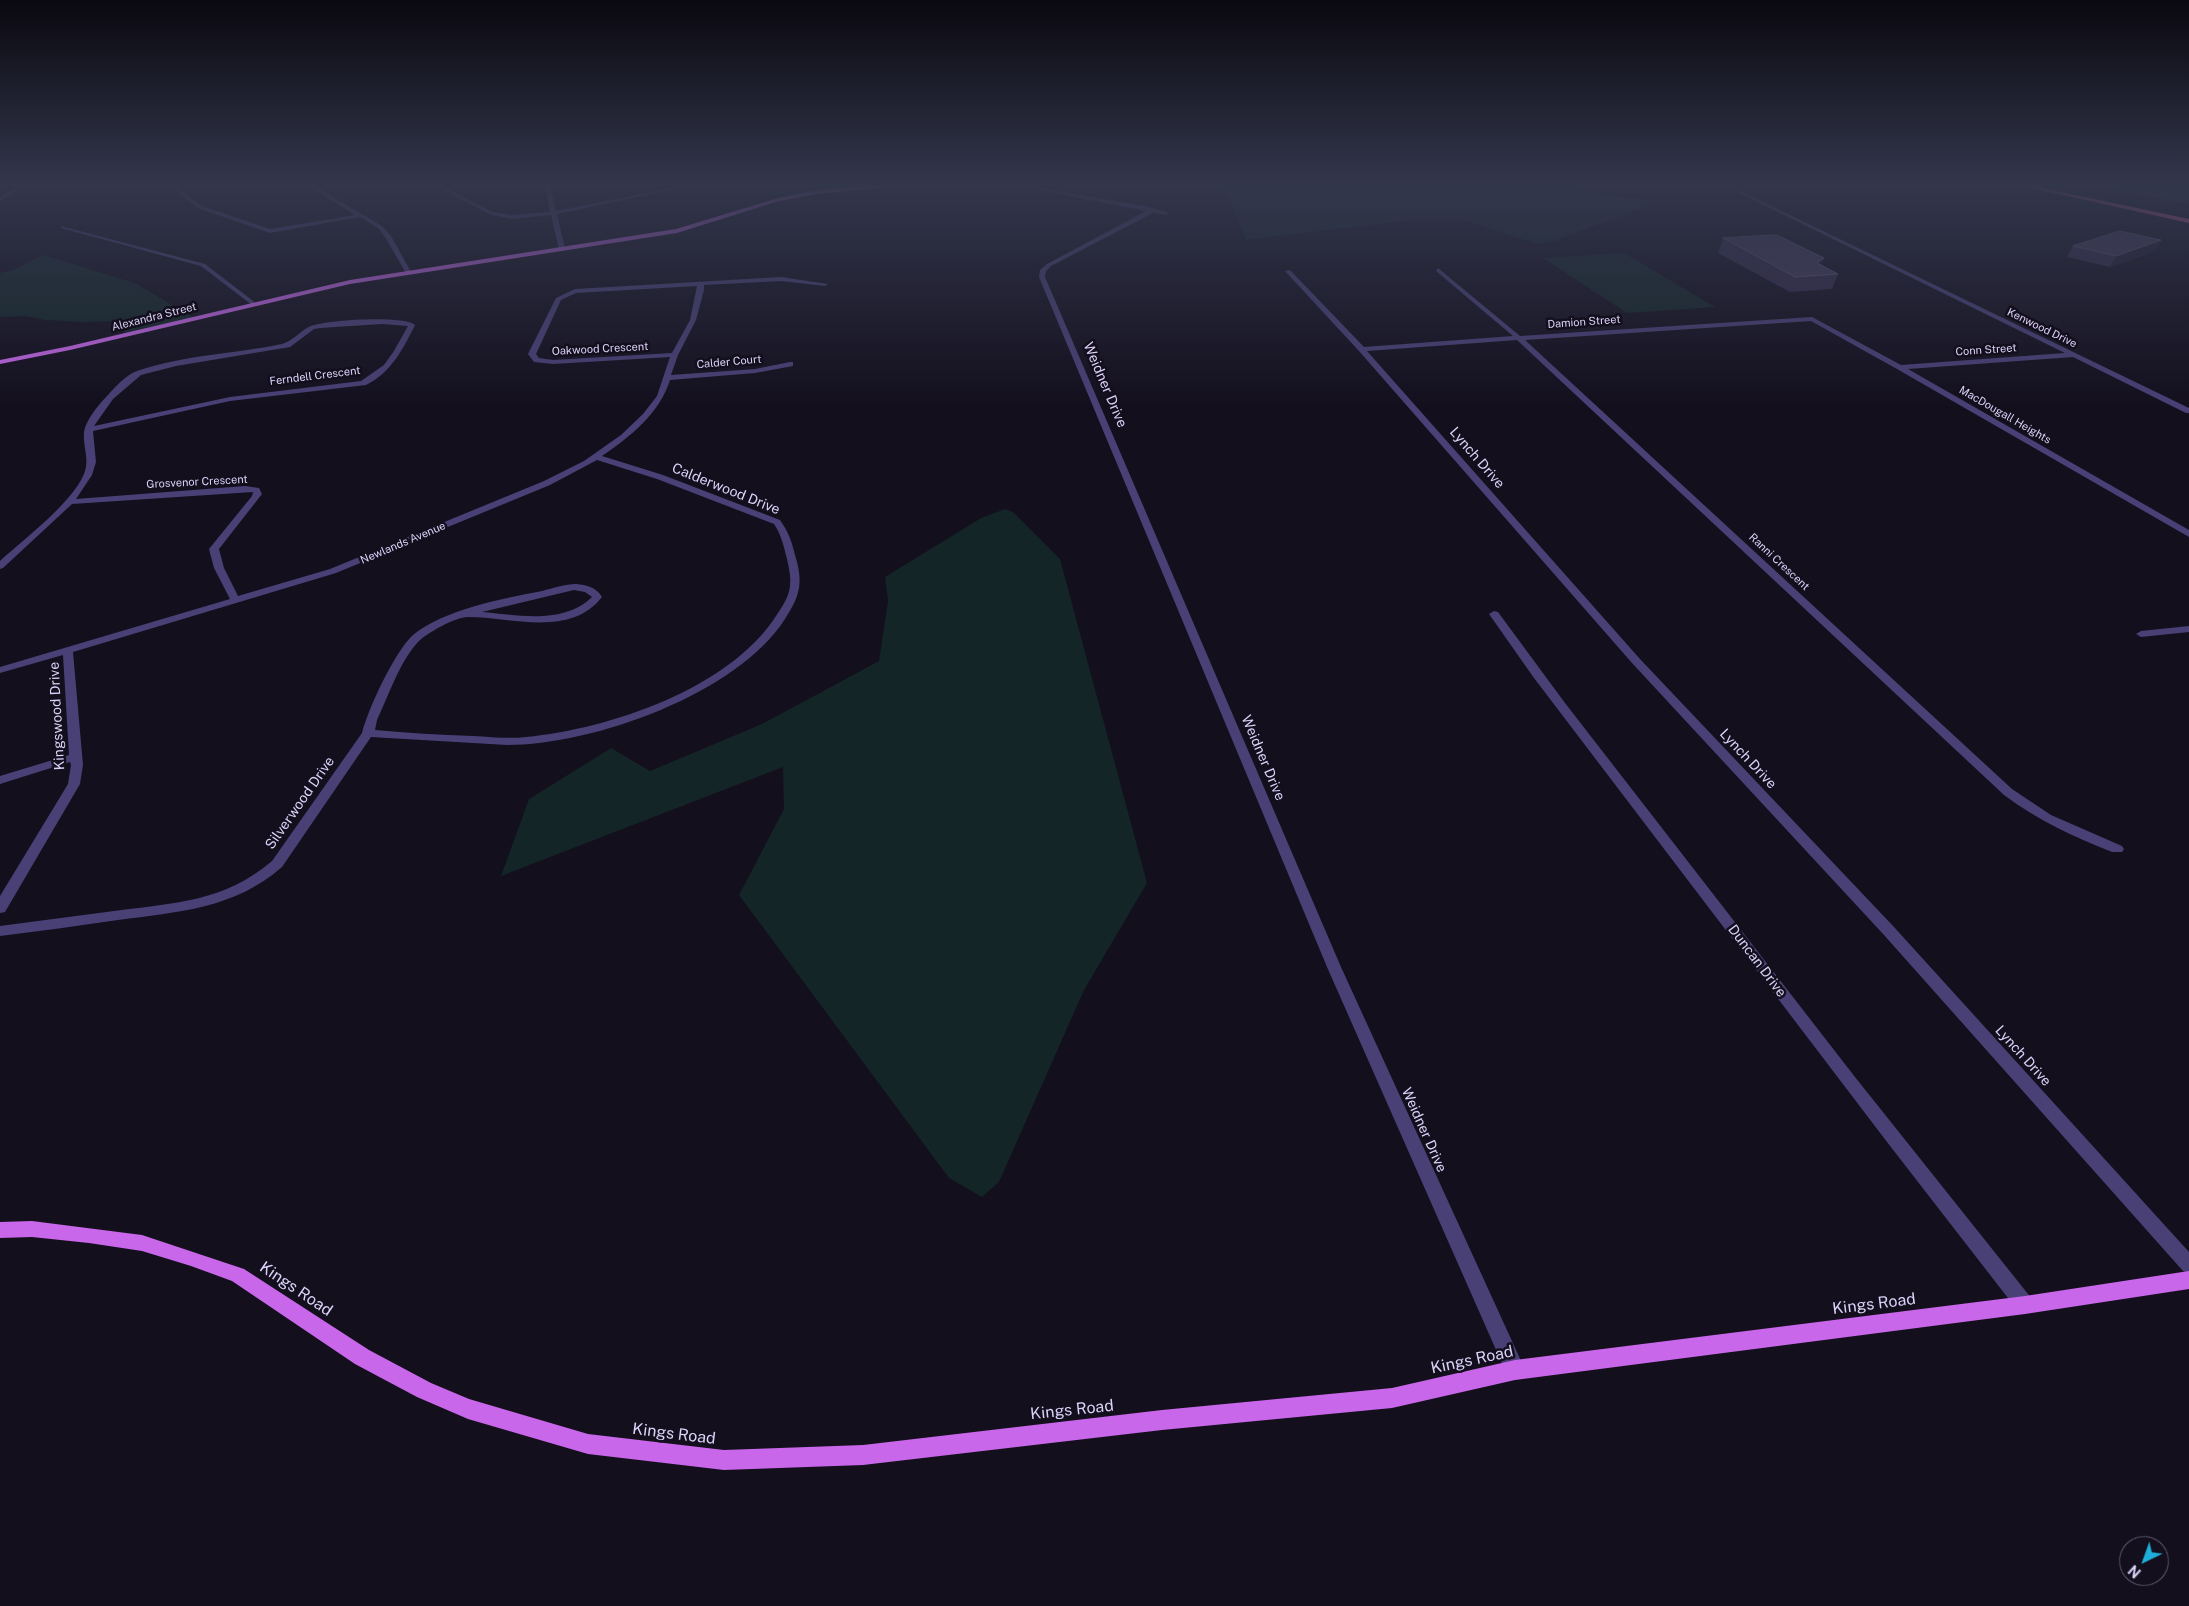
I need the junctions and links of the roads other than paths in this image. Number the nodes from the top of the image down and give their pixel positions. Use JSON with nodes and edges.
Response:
{"nodes":[{"id":1,"x":182,"y":260,"type":"edge"},
{"id":2,"x":401,"y":260,"type":"edge"},
{"id":3,"x":489,"y":260,"type":"edge"},
{"id":4,"x":1059,"y":260,"type":"edge"},
{"id":5,"x":1879,"y":260,"type":"edge"},
{"id":6,"x":1288,"y":270,"type":"dead end"},
{"id":7,"x":1438,"y":270,"type":"dead end"},
{"id":8,"x":408,"y":272,"type":"junction"},
{"id":9,"x":700,"y":283,"type":"junction"},
{"id":10,"x":825,"y":284,"type":"dead end"},
{"id":11,"x":254,"y":304,"type":"junction"},
{"id":12,"x":1808,"y":319,"type":"joint"},
{"id":13,"x":1519,"y":338,"type":"junction"},
{"id":14,"x":1362,"y":349,"type":"junction"},
{"id":15,"x":674,"y":355,"type":"junction"},
{"id":16,"x":2074,"y":355,"type":"junction"},
{"id":17,"x":0,"y":362,"type":"edge"},
{"id":18,"x":790,"y":364,"type":"dead end"},
{"id":19,"x":1900,"y":367,"type":"junction"},
{"id":20,"x":668,"y":378,"type":"junction"},
{"id":21,"x":2189,"y":411,"type":"edge"},
{"id":22,"x":89,"y":429,"type":"junction"},
{"id":23,"x":597,"y":457,"type":"junction"},
{"id":24,"x":69,"y":502,"type":"junction"},
{"id":25,"x":2189,"y":534,"type":"edge"},
{"id":26,"x":0,"y":566,"type":"edge"},
{"id":27,"x":236,"y":601,"type":"junction"},
{"id":28,"x":470,"y":614,"type":"junction"},
{"id":29,"x":1494,"y":614,"type":"dead end"},
{"id":30,"x":2189,"y":629,"type":"edge"},
{"id":31,"x":2141,"y":634,"type":"dead end"},
{"id":32,"x":68,"y":651,"type":"junction"},
{"id":33,"x":0,"y":670,"type":"edge"},
{"id":34,"x":368,"y":733,"type":"junction"},
{"id":35,"x":75,"y":757,"type":"junction"},
{"id":36,"x":0,"y":780,"type":"edge"},
{"id":37,"x":2117,"y":850,"type":"dead end"},
{"id":38,"x":0,"y":908,"type":"edge"},
{"id":39,"x":0,"y":931,"type":"edge"},
{"id":40,"x":0,"y":1230,"type":"edge"},
{"id":41,"x":2189,"y":1265,"type":"edge"},
{"id":42,"x":2189,"y":1280,"type":"edge"},
{"id":43,"x":2025,"y":1305,"type":"junction"},
{"id":44,"x":1515,"y":1370,"type":"junction"}],
"edges":[{"from":1,"to":11,"type":"street"},
{"from":2,"to":8,"type":"street"},
{"from":3,"to":8,"type":"main road","name":"Alexandra Street"},
{"from":4,"to":44,"type":"street","name":"Weidner Drive"},
{"from":5,"to":16,"type":"street","name":"Kenwood Drive"},
{"from":6,"to":14,"type":"street","name":"Lynch Drive"},
{"from":7,"to":13,"type":"street","name":"Ranni Crescent"},
{"from":8,"to":11,"type":"main road","name":"Alexandra Street"},
{"from":9,"to":10,"type":"street","name":"Oakwood Crescent"},
{"from":9,"to":15,"type":"street","name":"Newlands Avenue"},
{"from":9,"to":15,"type":"street","name":"Oakwood Crescent"},
{"from":11,"to":17,"type":"main road","name":"Alexandra Street"},
{"from":12,"to":13,"type":"street","name":"Damion Street"},
{"from":12,"to":19,"type":"street","name":"MacDougall Heights"},
{"from":13,"to":14,"type":"street","name":"Damion Street"},
{"from":13,"to":37,"type":"street","name":"Ranni Crescent"},
{"from":14,"to":41,"type":"street","name":"Lynch Drive"},
{"from":15,"to":20,"type":"street","name":"Newlands Avenue"},
{"from":16,"to":19,"type":"street","name":"Conn Street"},
{"from":16,"to":21,"type":"street","name":"Kenwood Drive"},
{"from":18,"to":20,"type":"street","name":"Calder Court"},
{"from":19,"to":25,"type":"street","name":"MacDougall Heights"},
{"from":20,"to":23,"type":"street","name":"Newlands Avenue"},
{"from":22,"to":22,"type":"street","name":"Ferndell Crescent"},
{"from":22,"to":24,"type":"street"},
{"from":23,"to":27,"type":"street","name":"Newlands Avenue"},
{"from":23,"to":34,"type":"street","name":"Calderwood Drive"},
{"from":24,"to":26,"type":"street"},
{"from":24,"to":27,"type":"street","name":"Grosvenor Crescent"},
{"from":27,"to":32,"type":"street","name":"Newlands Avenue"},
{"from":28,"to":28,"type":"street","name":"Silverwood Drive"},
{"from":28,"to":34,"type":"street","name":"Silverwood Drive"},
{"from":29,"to":43,"type":"street","name":"Duncan Drive"},
{"from":30,"to":31,"type":"street"},
{"from":32,"to":33,"type":"street","name":"Newlands Avenue"},
{"from":32,"to":35,"type":"street","name":"Kingswood Drive"},
{"from":34,"to":39,"type":"street","name":"Silverwood Drive"},
{"from":35,"to":36,"type":"street"},
{"from":35,"to":38,"type":"street","name":"Kingswood Drive"},
{"from":40,"to":44,"type":"main road","name":"Kings Road"},
{"from":42,"to":43,"type":"main road","name":"Kings Road"},
{"from":43,"to":44,"type":"main road","name":"Kings Road"}]}
